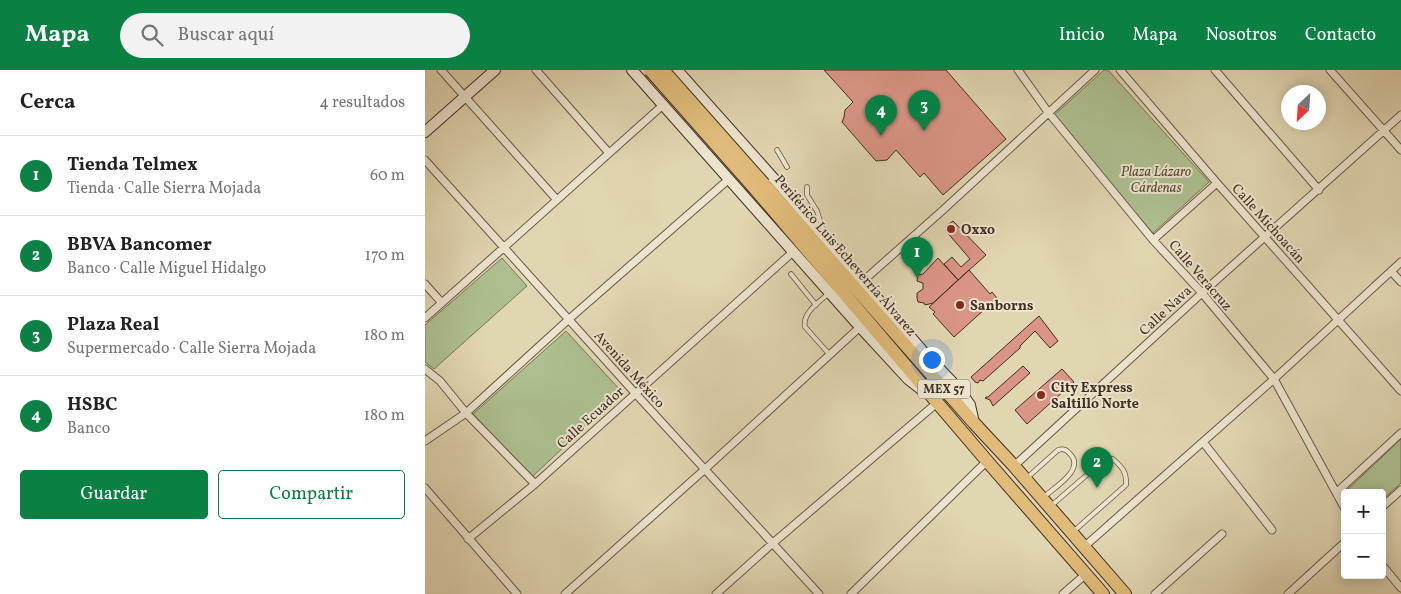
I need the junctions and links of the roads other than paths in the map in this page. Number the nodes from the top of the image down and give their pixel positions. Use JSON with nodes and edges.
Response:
{"nodes":[{"id":1,"x":441,"y":70,"type":"edge"},
{"id":2,"x":495,"y":70,"type":"edge"},
{"id":3,"x":536,"y":70,"type":"edge"},
{"id":4,"x":632,"y":70,"type":"edge"},
{"id":5,"x":650,"y":70,"type":"edge"},
{"id":6,"x":663,"y":70,"type":"edge"},
{"id":7,"x":677,"y":70,"type":"edge"},
{"id":8,"x":1018,"y":70,"type":"edge"},
{"id":9,"x":1095,"y":70,"type":"edge"},
{"id":10,"x":1120,"y":70,"type":"edge"},
{"id":11,"x":1215,"y":70,"type":"edge"},
{"id":12,"x":1330,"y":70,"type":"edge"},
{"id":13,"x":464,"y":97,"type":"junction"},
{"id":14,"x":663,"y":105,"type":"junction"},
{"id":15,"x":1048,"y":112,"type":"junction"},
{"id":16,"x":1401,"y":115,"type":"edge"},
{"id":17,"x":1384,"y":131,"type":"junction"},
{"id":18,"x":425,"y":132,"type":"edge"},
{"id":19,"x":740,"y":140,"type":"junction"},
{"id":20,"x":777,"y":150,"type":"dead end"},
{"id":21,"x":1401,"y":150,"type":"edge"},
{"id":22,"x":609,"y":153,"type":"junction"},
{"id":23,"x":425,"y":160,"type":"edge"},
{"id":24,"x":787,"y":167,"type":"dead end"},
{"id":25,"x":729,"y":178,"type":"junction"},
{"id":26,"x":764,"y":183,"type":"junction"},
{"id":27,"x":1217,"y":183,"type":"junction"},
{"id":28,"x":807,"y":187,"type":"dead end"},
{"id":29,"x":1319,"y":190,"type":"junction"},
{"id":30,"x":557,"y":200,"type":"junction"},
{"id":31,"x":825,"y":237,"type":"junction"},
{"id":32,"x":1265,"y":238,"type":"junction"},
{"id":33,"x":1153,"y":240,"type":"junction"},
{"id":34,"x":504,"y":248,"type":"junction"},
{"id":35,"x":794,"y":252,"type":"junction"},
{"id":36,"x":1401,"y":262,"type":"edge"},
{"id":37,"x":1391,"y":271,"type":"junction"},
{"id":38,"x":791,"y":274,"type":"dead end"},
{"id":39,"x":863,"y":281,"type":"junction"},
{"id":40,"x":1401,"y":282,"type":"edge"},
{"id":41,"x":425,"y":284,"type":"edge"},
{"id":42,"x":829,"y":292,"type":"junction"},
{"id":43,"x":1202,"y":293,"type":"junction"},
{"id":44,"x":442,"y":303,"type":"junction"},
{"id":45,"x":816,"y":305,"type":"junction"},
{"id":46,"x":425,"y":318,"type":"edge"},
{"id":47,"x":1337,"y":319,"type":"junction"},
{"id":48,"x":569,"y":320,"type":"junction"},
{"id":49,"x":860,"y":327,"type":"junction"},
{"id":50,"x":830,"y":355,"type":"junction"},
{"id":51,"x":425,"y":369,"type":"edge"},
{"id":52,"x":1274,"y":379,"type":"junction"},
{"id":53,"x":1401,"y":391,"type":"edge"},
{"id":54,"x":635,"y":394,"type":"junction"},
{"id":55,"x":935,"y":399,"type":"junction"},
{"id":56,"x":466,"y":413,"type":"junction"},
{"id":57,"x":973,"y":423,"type":"junction"},
{"id":58,"x":1401,"y":433,"type":"edge"},
{"id":59,"x":425,"y":441,"type":"edge"},
{"id":60,"x":1203,"y":442,"type":"junction"},
{"id":61,"x":987,"y":460,"type":"junction"},
{"id":62,"x":1014,"y":466,"type":"junction"},
{"id":63,"x":704,"y":470,"type":"junction"},
{"id":64,"x":1026,"y":479,"type":"junction"},
{"id":65,"x":535,"y":484,"type":"junction"},
{"id":66,"x":425,"y":488,"type":"edge"},
{"id":67,"x":1401,"y":490,"type":"edge"},
{"id":68,"x":1337,"y":492,"type":"junction"},
{"id":69,"x":1341,"y":500,"type":"edge"},
{"id":70,"x":1046,"y":503,"type":"junction"},
{"id":71,"x":1386,"y":503,"type":"edge"},
{"id":72,"x":1272,"y":530,"type":"dead end"},
{"id":73,"x":1073,"y":532,"type":"junction"},
{"id":74,"x":1222,"y":534,"type":"dead end"},
{"id":75,"x":468,"y":539,"type":"junction"},
{"id":76,"x":773,"y":543,"type":"junction"},
{"id":77,"x":1085,"y":546,"type":"junction"},
{"id":78,"x":1341,"y":546,"type":"edge"},
{"id":79,"x":1386,"y":570,"type":"edge"},
{"id":80,"x":1086,"y":574,"type":"junction"},
{"id":81,"x":1110,"y":575,"type":"junction"},
{"id":82,"x":1401,"y":588,"type":"edge"},
{"id":83,"x":517,"y":594,"type":"edge"},
{"id":84,"x":565,"y":594,"type":"edge"},
{"id":85,"x":716,"y":594,"type":"edge"},
{"id":86,"x":819,"y":594,"type":"edge"},
{"id":87,"x":851,"y":594,"type":"edge"},
{"id":88,"x":1063,"y":594,"type":"edge"},
{"id":89,"x":1103,"y":594,"type":"edge"},
{"id":90,"x":1125,"y":594,"type":"edge"},
{"id":91,"x":1132,"y":594,"type":"edge"},
{"id":92,"x":1155,"y":594,"type":"edge"},
{"id":93,"x":1288,"y":594,"type":"edge"}],
"edges":[{"from":1,"to":13,"type":"street"},
{"from":2,"to":13,"type":"street"},
{"from":3,"to":22,"type":"street"},
{"from":4,"to":14,"type":"street"},
{"from":5,"to":26,"type":"highway","name":"Periférico Luis Echeverría Álvarez","number":"MEX 57","bridge":true},
{"from":6,"to":26,"type":"highway","name":"Periférico Luis Echeverría Álvarez","number":"MEX 57","bridge":true},
{"from":7,"to":19,"type":"street"},
{"from":8,"to":15,"type":"street","name":"Calle Veracruz"},
{"from":9,"to":15,"type":"street"},
{"from":10,"to":27,"type":"street","name":"Calle Michoacán"},
{"from":11,"to":29,"type":"street"},
{"from":12,"to":17,"type":"street"},
{"from":13,"to":18,"type":"street"},
{"from":13,"to":30,"type":"street"},
{"from":14,"to":19,"type":"street"},
{"from":14,"to":22,"type":"street"},
{"from":14,"to":25,"type":"street"},
{"from":14,"to":26,"type":"street"},
{"from":15,"to":33,"type":"street","name":"Calle Veracruz"},
{"from":15,"to":39,"type":"street"},
{"from":16,"to":17,"type":"street","name":"Calle Nava"},
{"from":17,"to":21,"type":"street"},
{"from":17,"to":29,"type":"street","name":"Calle Nava"},
{"from":19,"to":26,"type":"street"},
{"from":20,"to":24,"type":"lane"},
{"from":22,"to":30,"type":"street"},
{"from":23,"to":34,"type":"street","name":"Avenida México"},
{"from":25,"to":35,"type":"street"},
{"from":25,"to":48,"type":"street"},
{"from":26,"to":31,"type":"street"},
{"from":26,"to":55,"type":"highway","name":"Periférico Luis Echeverría Álvarez","number":"MEX 57"},
{"from":26,"to":57,"type":"highway","name":"Periférico Luis Echeverría Álvarez","number":"MEX 57"},
{"from":27,"to":32,"type":"street","name":"Calle Michoacán"},
{"from":27,"to":33,"type":"street"},
{"from":28,"to":31,"type":"lane"},
{"from":29,"to":32,"type":"street","name":"Calle Nava"},
{"from":30,"to":34,"type":"street"},
{"from":31,"to":39,"type":"street"},
{"from":32,"to":43,"type":"street","name":"Calle Nava"},
{"from":32,"to":47,"type":"street","name":"Calle Michoacán"},
{"from":33,"to":43,"type":"street","name":"Calle Veracruz"},
{"from":34,"to":44,"type":"street"},
{"from":34,"to":48,"type":"street","name":"Avenida México"},
{"from":35,"to":42,"type":"street"},
{"from":35,"to":54,"type":"street","name":"Calle Ecuador"},
{"from":36,"to":37,"type":"street"},
{"from":37,"to":40,"type":"street"},
{"from":37,"to":47,"type":"street"},
{"from":38,"to":45,"type":"lane"},
{"from":39,"to":57,"type":"street"},
{"from":41,"to":44,"type":"street"},
{"from":42,"to":45,"type":"lane"},
{"from":42,"to":49,"type":"street"},
{"from":43,"to":52,"type":"street","name":"Calle Veracruz"},
{"from":43,"to":62,"type":"street","name":"Calle Nava"},
{"from":44,"to":46,"type":"street"},
{"from":45,"to":50,"type":"lane"},
{"from":47,"to":52,"type":"street"},
{"from":47,"to":53,"type":"street","name":"Calle Michoacán"},
{"from":48,"to":54,"type":"street","name":"Avenida México"},
{"from":48,"to":56,"type":"street"},
{"from":49,"to":50,"type":"street"},
{"from":49,"to":55,"type":"street"},
{"from":50,"to":63,"type":"street"},
{"from":51,"to":56,"type":"street"},
{"from":52,"to":60,"type":"street"},
{"from":52,"to":68,"type":"street","name":"Calle Veracruz"},
{"from":54,"to":63,"type":"street","name":"Avenida México"},
{"from":54,"to":65,"type":"street","name":"Calle Ecuador"},
{"from":55,"to":61,"type":"highway","name":"Periférico Luis Echeverría Álvarez","number":"MEX 57"},
{"from":55,"to":76,"type":"street"},
{"from":56,"to":59,"type":"street"},
{"from":56,"to":65,"type":"street"},
{"from":57,"to":62,"type":"highway","name":"Periférico Luis Echeverría Álvarez","number":"MEX 57"},
{"from":58,"to":68,"type":"street"},
{"from":60,"to":72,"type":"street"},
{"from":60,"to":77,"type":"street"},
{"from":61,"to":80,"type":"highway","name":"Periférico Luis Echeverría Álvarez","number":"MEX 57"},
{"from":61,"to":87,"type":"street"},
{"from":62,"to":64,"type":"highway","name":"Periférico Luis Echeverría Álvarez","number":"MEX 57"},
{"from":63,"to":76,"type":"street","name":"Avenida México"},
{"from":63,"to":84,"type":"street"},
{"from":64,"to":70,"type":"highway","name":"Periférico Luis Echeverría Álvarez","number":"MEX 57"},
{"from":64,"to":70,"type":"lane"},
{"from":65,"to":75,"type":"street","name":"Calle Ecuador"},
{"from":66,"to":75,"type":"street"},
{"from":67,"to":71,"type":"street"},
{"from":68,"to":69,"type":"street","name":"Calle Veracruz"},
{"from":70,"to":73,"type":"highway","name":"Periférico Luis Echeverría Álvarez","number":"MEX 57"},
{"from":70,"to":73,"type":"lane"},
{"from":73,"to":77,"type":"highway","name":"Periférico Luis Echeverría Álvarez","number":"MEX 57"},
{"from":74,"to":92,"type":"street"},
{"from":75,"to":83,"type":"street"},
{"from":76,"to":85,"type":"street"},
{"from":76,"to":86,"type":"street","name":"Avenida México"},
{"from":77,"to":81,"type":"highway","name":"Periférico Luis Echeverría Álvarez","number":"MEX 57"},
{"from":78,"to":93,"type":"street"},
{"from":79,"to":82,"type":"street"},
{"from":80,"to":88,"type":"street"},
{"from":80,"to":89,"type":"highway","name":"Periférico Luis Echeverría Álvarez","number":"MEX 57"},
{"from":81,"to":90,"type":"highway","name":"Periférico Luis Echeverría Álvarez","number":"MEX 57"},
{"from":81,"to":91,"type":"street"}]}
